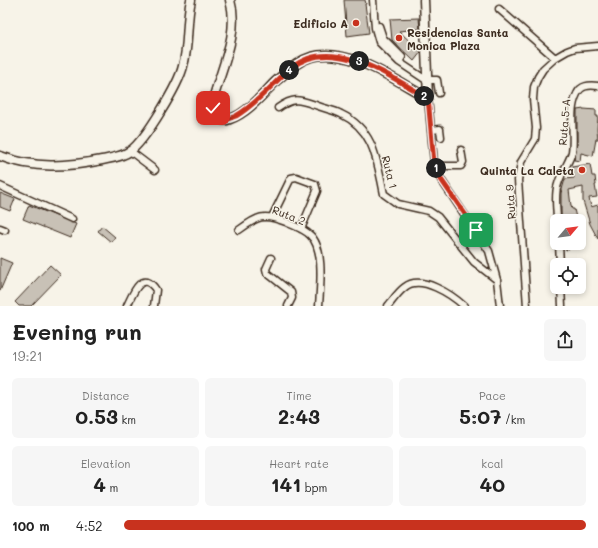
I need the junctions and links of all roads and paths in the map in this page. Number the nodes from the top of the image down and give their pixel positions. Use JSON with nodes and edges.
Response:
{"nodes":[{"id":1,"x":191,"y":0,"type":"edge"},
{"id":2,"x":230,"y":0,"type":"edge"},
{"id":3,"x":373,"y":0,"type":"edge"},
{"id":4,"x":424,"y":0,"type":"edge"},
{"id":5,"x":498,"y":9,"type":"dead end"},
{"id":6,"x":378,"y":26,"type":"dead end"},
{"id":7,"x":598,"y":46,"type":"edge"},
{"id":8,"x":555,"y":58,"type":"junction"},
{"id":9,"x":399,"y":62,"type":"junction"},
{"id":10,"x":426,"y":80,"type":"junction"},
{"id":11,"x":598,"y":86,"type":"edge"},
{"id":12,"x":440,"y":93,"type":"dead end"},
{"id":13,"x":428,"y":98,"type":"junction"},
{"id":14,"x":278,"y":108,"type":"dead end"},
{"id":15,"x":431,"y":130,"type":"junction"},
{"id":16,"x":441,"y":138,"type":"dead end"},
{"id":17,"x":461,"y":150,"type":"dead end"},
{"id":18,"x":130,"y":151,"type":"junction"},
{"id":19,"x":0,"y":156,"type":"edge"},
{"id":20,"x":435,"y":166,"type":"junction"},
{"id":21,"x":155,"y":170,"type":"dead end"},
{"id":22,"x":0,"y":186,"type":"edge"},
{"id":23,"x":557,"y":214,"type":"edge"},
{"id":24,"x":272,"y":217,"type":"junction"},
{"id":25,"x":72,"y":219,"type":"dead end"},
{"id":26,"x":301,"y":229,"type":"junction"},
{"id":27,"x":239,"y":230,"type":"dead end"},
{"id":28,"x":271,"y":258,"type":"dead end"},
{"id":29,"x":497,"y":280,"type":"junction"},
{"id":30,"x":561,"y":294,"type":"edge"},
{"id":31,"x":127,"y":306,"type":"edge"},
{"id":32,"x":154,"y":306,"type":"edge"},
{"id":33,"x":288,"y":306,"type":"edge"},
{"id":34,"x":319,"y":306,"type":"edge"},
{"id":35,"x":388,"y":306,"type":"edge"},
{"id":36,"x":464,"y":306,"type":"edge"},
{"id":37,"x":500,"y":306,"type":"edge"},
{"id":38,"x":528,"y":306,"type":"edge"},
{"id":39,"x":562,"y":306,"type":"edge"}],
"edges":[{"from":1,"to":18,"type":"main road"},
{"from":2,"to":13,"type":"main road"},
{"from":3,"to":9,"type":"street"},
{"from":4,"to":10,"type":"main road"},
{"from":5,"to":8,"type":"street"},
{"from":6,"to":9,"type":"street"},
{"from":7,"to":8,"type":"street","name":"Ruta 9"},
{"from":8,"to":38,"type":"street","name":"Ruta 9"},
{"from":9,"to":10,"type":"street"},
{"from":10,"to":12,"type":"street"},
{"from":10,"to":13,"type":"main road"},
{"from":11,"to":23,"type":"street","name":"Ruta 5-A"},
{"from":13,"to":15,"type":"street"},
{"from":14,"to":29,"type":"street","name":"Ruta 1"},
{"from":15,"to":16,"type":"street"},
{"from":15,"to":20,"type":"street"},
{"from":17,"to":20,"type":"street"},
{"from":18,"to":19,"type":"main road"},
{"from":18,"to":21,"type":"street"},
{"from":20,"to":29,"type":"street"},
{"from":22,"to":25,"type":"street"},
{"from":24,"to":26,"type":"street","name":"Ruta 2"},
{"from":24,"to":26,"type":"street"},
{"from":24,"to":27,"type":"street","name":"Ruta 2"},
{"from":26,"to":34,"type":"street","name":"Ruta 2"},
{"from":28,"to":33,"type":"street"},
{"from":29,"to":37,"type":"street"},
{"from":30,"to":39,"type":"street"},
{"from":31,"to":32,"type":"street"},
{"from":35,"to":36,"type":"street"}]}
